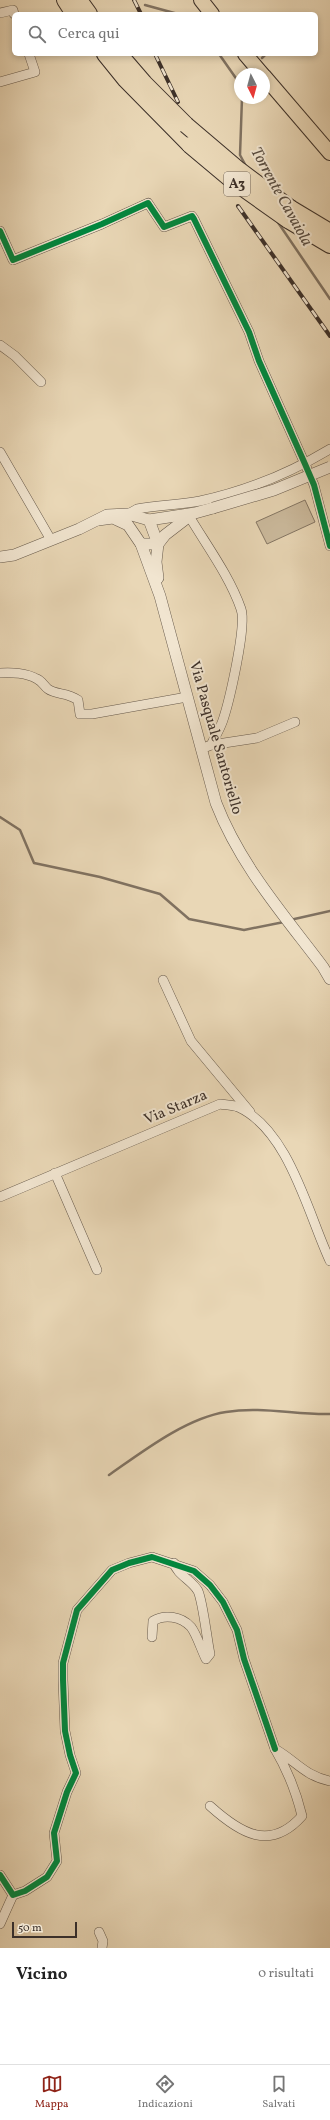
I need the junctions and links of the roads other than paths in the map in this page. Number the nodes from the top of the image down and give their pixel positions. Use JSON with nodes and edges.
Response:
{"nodes":[{"id":1,"x":65,"y":0,"type":"edge"},
{"id":2,"x":79,"y":0,"type":"edge"},
{"id":3,"x":201,"y":0,"type":"edge"},
{"id":4,"x":14,"y":12,"type":"edge"},
{"id":5,"x":73,"y":12,"type":"edge"},
{"id":6,"x":88,"y":12,"type":"edge"},
{"id":7,"x":210,"y":12,"type":"edge"},
{"id":8,"x":0,"y":13,"type":"edge"},
{"id":9,"x":30,"y":56,"type":"edge"},
{"id":10,"x":107,"y":56,"type":"edge"},
{"id":11,"x":121,"y":56,"type":"edge"},
{"id":12,"x":247,"y":56,"type":"edge"},
{"id":13,"x":257,"y":68,"type":"edge"},
{"id":14,"x":0,"y":82,"type":"edge"},
{"id":15,"x":270,"y":83,"type":"edge"},
{"id":16,"x":330,"y":153,"type":"edge"},
{"id":17,"x":289,"y":214,"type":"junction"},
{"id":18,"x":0,"y":231,"type":"edge"},
{"id":19,"x":330,"y":232,"type":"edge"},
{"id":20,"x":330,"y":245,"type":"edge"},
{"id":21,"x":0,"y":345,"type":"edge"},
{"id":22,"x":41,"y":382,"type":"dead end"},
{"id":23,"x":330,"y":449,"type":"edge"},
{"id":24,"x":0,"y":452,"type":"edge"},
{"id":25,"x":305,"y":464,"type":"junction"},
{"id":26,"x":330,"y":467,"type":"edge"},
{"id":27,"x":151,"y":506,"type":"junction"},
{"id":28,"x":192,"y":514,"type":"junction"},
{"id":29,"x":128,"y":520,"type":"junction"},
{"id":30,"x":149,"y":520,"type":"junction"},
{"id":31,"x":51,"y":540,"type":"junction"},
{"id":32,"x":141,"y":544,"type":"junction"},
{"id":33,"x":158,"y":544,"type":"junction"},
{"id":34,"x":330,"y":546,"type":"edge"},
{"id":35,"x":0,"y":557,"type":"edge"},
{"id":36,"x":160,"y":596,"type":"junction"},
{"id":37,"x":0,"y":673,"type":"edge"},
{"id":38,"x":187,"y":697,"type":"junction"},
{"id":39,"x":295,"y":722,"type":"dead end"},
{"id":40,"x":206,"y":747,"type":"junction"},
{"id":41,"x":330,"y":979,"type":"edge"},
{"id":42,"x":163,"y":980,"type":"dead end"},
{"id":43,"x":254,"y":1116,"type":"junction"},
{"id":44,"x":55,"y":1173,"type":"junction"},
{"id":45,"x":0,"y":1196,"type":"edge"},
{"id":46,"x":330,"y":1261,"type":"edge"},
{"id":47,"x":97,"y":1270,"type":"dead end"},
{"id":48,"x":174,"y":1563,"type":"junction"},
{"id":49,"x":152,"y":1637,"type":"dead end"},
{"id":50,"x":275,"y":1749,"type":"junction"},
{"id":51,"x":330,"y":1781,"type":"edge"},
{"id":52,"x":210,"y":1806,"type":"dead end"},
{"id":53,"x":0,"y":1875,"type":"edge"},
{"id":54,"x":13,"y":1895,"type":"junction"},
{"id":55,"x":0,"y":1924,"type":"edge"},
{"id":56,"x":99,"y":1932,"type":"dead end"},
{"id":57,"x":102,"y":1948,"type":"edge"}],
"edges":[{"from":1,"to":5,"type":"highway"},
{"from":2,"to":6,"type":"highway"},
{"from":3,"to":7,"type":"main road"},
{"from":4,"to":8,"type":"street"},
{"from":9,"to":14,"type":"street"},
{"from":10,"to":17,"type":"highway","number":"A3","bridge":true},
{"from":11,"to":17,"type":"highway","number":"A3","bridge":true},
{"from":12,"to":13,"type":"main road"},
{"from":15,"to":16,"type":"main road"},
{"from":17,"to":19,"type":"highway","number":"A3"},
{"from":17,"to":20,"type":"highway","number":"A3"},
{"from":18,"to":25,"type":"street"},
{"from":21,"to":22,"type":"street"},
{"from":23,"to":25,"type":"street"},
{"from":24,"to":31,"type":"street"},
{"from":25,"to":27,"type":"street"},
{"from":25,"to":34,"type":"street"},
{"from":26,"to":28,"type":"street","bridge":true},
{"from":27,"to":29,"type":"street"},
{"from":27,"to":30,"type":"street"},
{"from":28,"to":30,"type":"street"},
{"from":28,"to":33,"type":"street"},
{"from":28,"to":40,"type":"street"},
{"from":29,"to":30,"type":"street"},
{"from":29,"to":31,"type":"street"},
{"from":29,"to":32,"type":"street"},
{"from":30,"to":32,"type":"street"},
{"from":30,"to":33,"type":"street"},
{"from":31,"to":35,"type":"street"},
{"from":32,"to":33,"type":"street"},
{"from":32,"to":36,"type":"street"},
{"from":33,"to":36,"type":"street"},
{"from":36,"to":38,"type":"street","name":"Via Pasquale Santoriello"},
{"from":37,"to":38,"type":"street"},
{"from":38,"to":40,"type":"street","name":"Via Pasquale Santoriello"},
{"from":39,"to":40,"type":"street"},
{"from":40,"to":41,"type":"street","name":"Via Pasquale Santoriello"},
{"from":42,"to":43,"type":"street"},
{"from":43,"to":44,"type":"street","name":"Via Starza"},
{"from":43,"to":46,"type":"street","name":"Via Starza"},
{"from":44,"to":45,"type":"street","name":"Via Starza"},
{"from":44,"to":47,"type":"street"},
{"from":48,"to":49,"type":"street"},
{"from":48,"to":50,"type":"street"},
{"from":48,"to":54,"type":"street"},
{"from":50,"to":51,"type":"street"},
{"from":50,"to":52,"type":"street"},
{"from":53,"to":54,"type":"street"},
{"from":54,"to":55,"type":"street"},
{"from":56,"to":57,"type":"street"}]}
